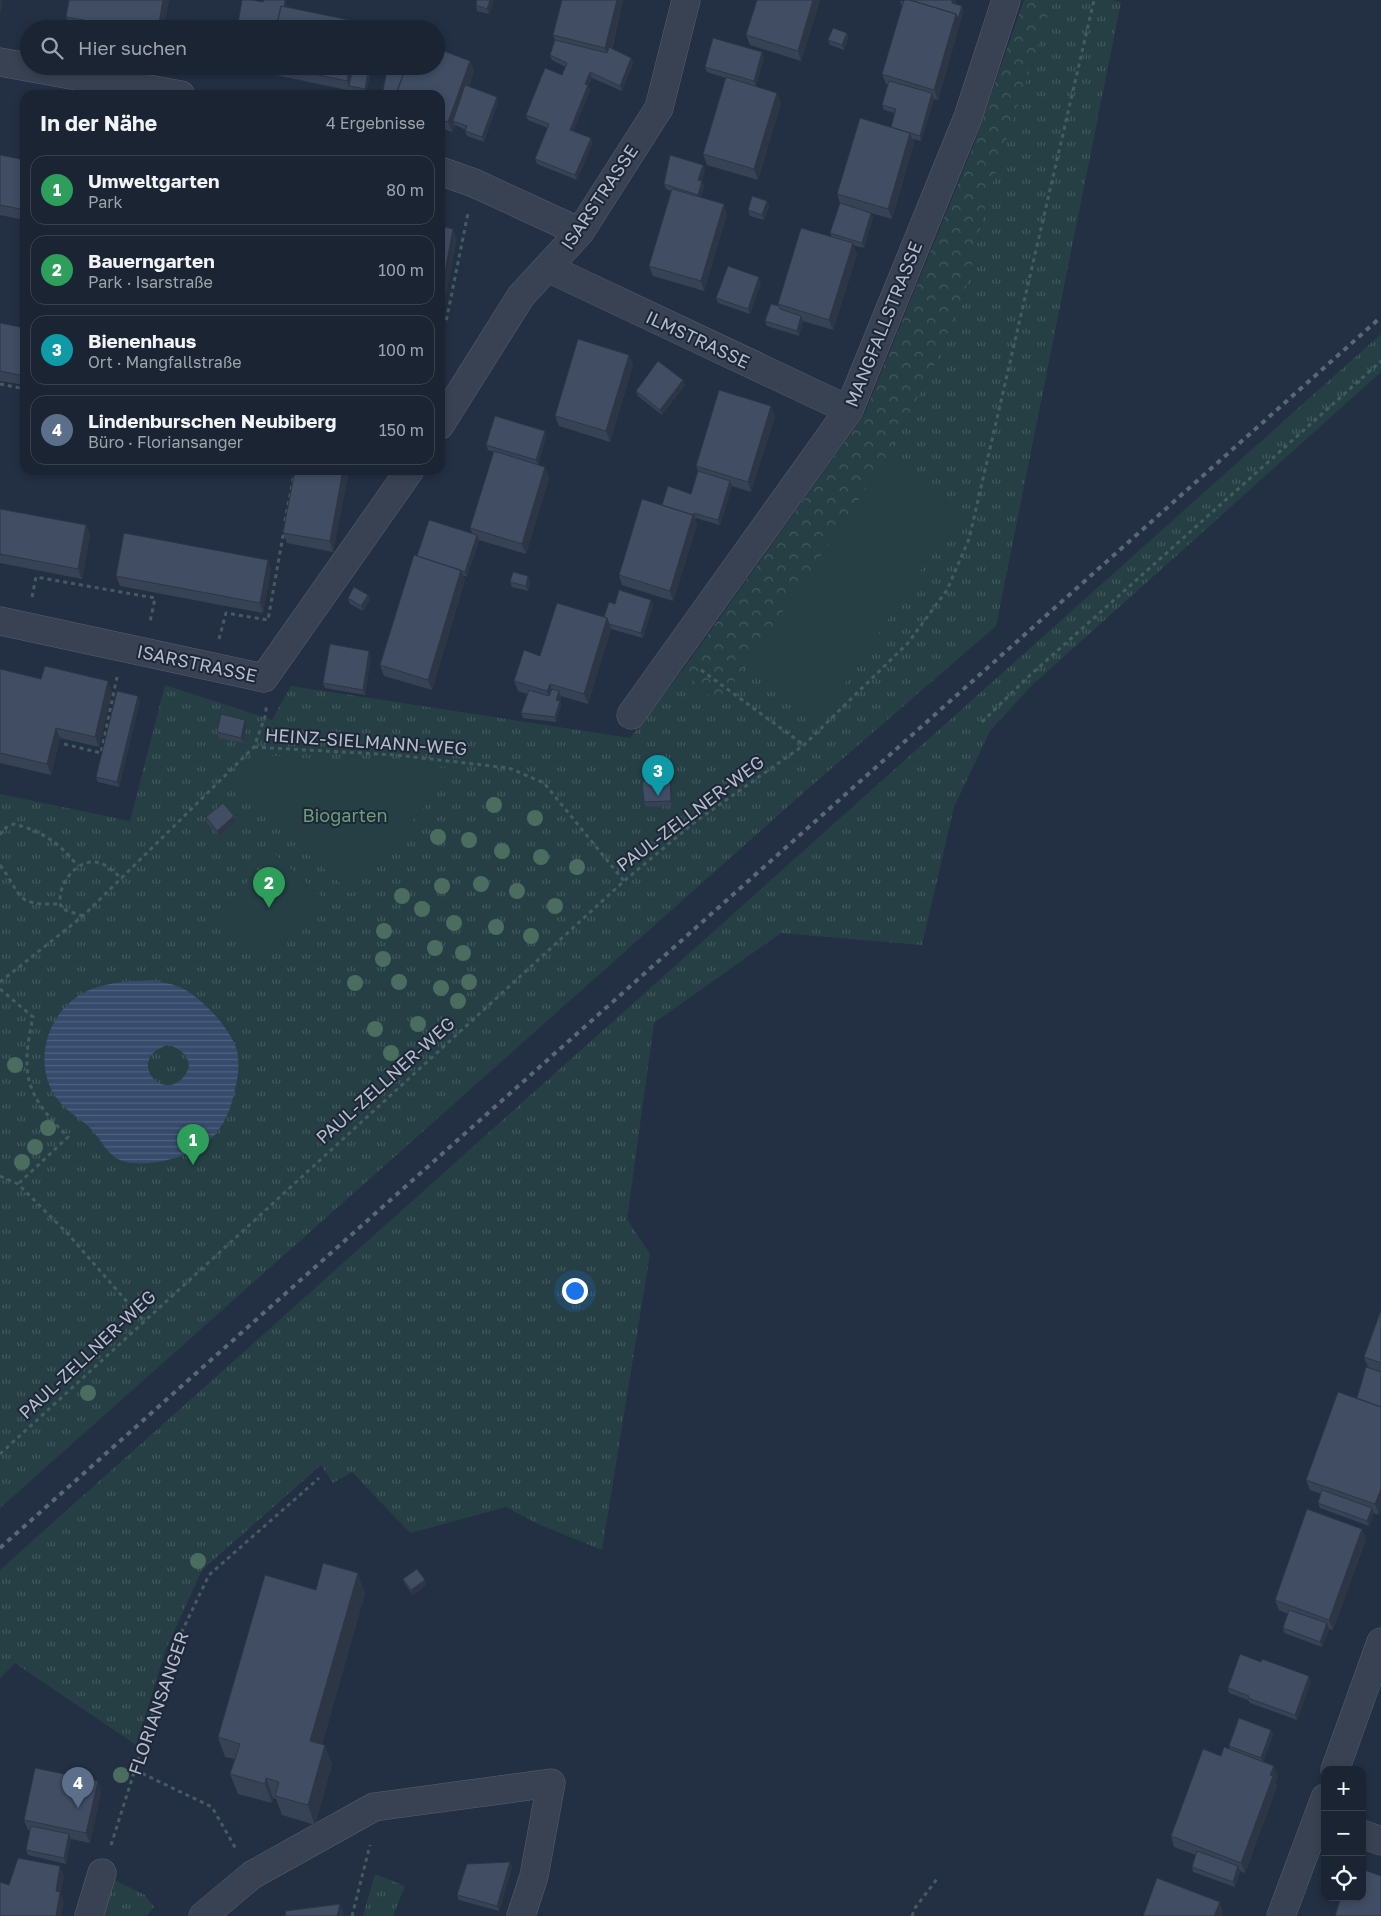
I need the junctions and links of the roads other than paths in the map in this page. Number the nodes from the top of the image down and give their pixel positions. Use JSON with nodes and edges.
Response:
{"nodes":[{"id":1,"x":686,"y":0,"type":"edge"},
{"id":2,"x":1006,"y":0,"type":"edge"},
{"id":3,"x":0,"y":62,"type":"edge"},
{"id":4,"x":20,"y":66,"type":"edge"},
{"id":5,"x":71,"y":75,"type":"edge"},
{"id":6,"x":154,"y":90,"type":"edge"},
{"id":7,"x":445,"y":172,"type":"edge"},
{"id":8,"x":580,"y":232,"type":"junction"},
{"id":9,"x":548,"y":268,"type":"junction"},
{"id":10,"x":849,"y":410,"type":"junction"},
{"id":11,"x":445,"y":417,"type":"edge"},
{"id":12,"x":406,"y":475,"type":"edge"},
{"id":13,"x":12,"y":624,"type":"edge"},
{"id":14,"x":630,"y":714,"type":"dead end"},
{"id":15,"x":1381,"y":1642,"type":"edge"},
{"id":16,"x":1336,"y":1766,"type":"edge"},
{"id":17,"x":1321,"y":1815,"type":"edge"},
{"id":18,"x":1366,"y":1835,"type":"edge"},
{"id":19,"x":1381,"y":1841,"type":"edge"},
{"id":20,"x":102,"y":1873,"type":"road end"},
{"id":21,"x":88,"y":1916,"type":"edge"},
{"id":22,"x":202,"y":1916,"type":"edge"},
{"id":23,"x":521,"y":1916,"type":"edge"},
{"id":24,"x":1281,"y":1916,"type":"edge"}],
"edges":[{"from":1,"to":8,"type":"street","name":"ISARSTRASSE"},
{"from":2,"to":10,"type":"street","name":"MANGFALLSTRASSE"},
{"from":3,"to":4,"type":"street"},
{"from":5,"to":6,"type":"street"},
{"from":7,"to":8,"type":"street"},
{"from":8,"to":9,"type":"street","name":"ISARSTRASSE"},
{"from":9,"to":10,"type":"street","name":"ILMSTRASSE"},
{"from":9,"to":11,"type":"street","name":"ISARSTRASSE"},
{"from":10,"to":14,"type":"street","name":"MANGFALLSTRASSE"},
{"from":12,"to":13,"type":"street","name":"ISARSTRASSE"},
{"from":15,"to":16,"type":"street"},
{"from":17,"to":24,"type":"street"},
{"from":18,"to":19,"type":"street"},
{"from":20,"to":21,"type":"street"},
{"from":22,"to":23,"type":"street"}]}
